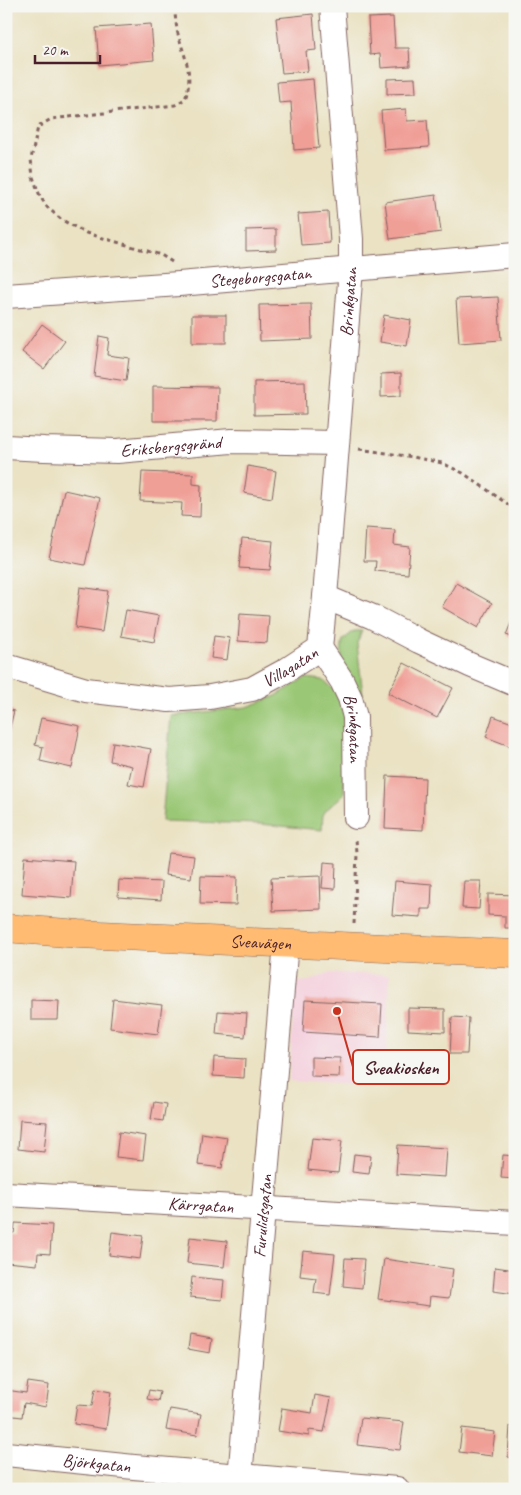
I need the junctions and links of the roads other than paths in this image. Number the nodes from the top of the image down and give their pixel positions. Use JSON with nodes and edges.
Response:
{"nodes":[{"id":1,"x":332,"y":6,"type":"edge"},
{"id":2,"x":515,"y":255,"type":"edge"},
{"id":3,"x":351,"y":269,"type":"junction"},
{"id":4,"x":6,"y":296,"type":"edge"},
{"id":5,"x":336,"y":445,"type":"junction"},
{"id":6,"x":6,"y":447,"type":"edge"},
{"id":7,"x":325,"y":597,"type":"junction"},
{"id":8,"x":320,"y":648,"type":"junction"},
{"id":9,"x":6,"y":666,"type":"edge"},
{"id":10,"x":515,"y":684,"type":"edge"},
{"id":11,"x":356,"y":817,"type":"road end"},
{"id":12,"x":6,"y":928,"type":"edge"},
{"id":13,"x":286,"y":943,"type":"junction"},
{"id":14,"x":515,"y":954,"type":"edge"},
{"id":15,"x":6,"y":1194,"type":"edge"},
{"id":16,"x":264,"y":1209,"type":"junction"},
{"id":17,"x":515,"y":1223,"type":"edge"},
{"id":18,"x":6,"y":1454,"type":"edge"},
{"id":19,"x":240,"y":1482,"type":"edge"},
{"id":20,"x":397,"y":1489,"type":"edge"}],
"edges":[{"from":1,"to":3,"type":"street","name":"Brinkgatan"},
{"from":2,"to":3,"type":"street","name":"Stegeborgsgatan"},
{"from":3,"to":4,"type":"street","name":"Stegeborgsgatan"},
{"from":3,"to":5,"type":"street","name":"Brinkgatan"},
{"from":5,"to":6,"type":"street","name":"Eriksbergsgränd"},
{"from":5,"to":7,"type":"street","name":"Brinkgatan"},
{"from":7,"to":8,"type":"street","name":"Villagatan"},
{"from":7,"to":10,"type":"street"},
{"from":8,"to":9,"type":"street","name":"Villagatan"},
{"from":8,"to":11,"type":"street","name":"Brinkgatan"},
{"from":12,"to":13,"type":"main road","name":"Sveavägen"},
{"from":13,"to":14,"type":"main road","name":"Sveavägen"},
{"from":13,"to":16,"type":"street","name":"Furulidsgatan"},
{"from":15,"to":16,"type":"street","name":"Kärrgatan"},
{"from":16,"to":17,"type":"street","name":"Kärrgatan"},
{"from":16,"to":19,"type":"street","name":"Furulidsgatan"},
{"from":18,"to":19,"type":"street","name":"Björkgatan"},
{"from":19,"to":20,"type":"street","name":"Björkgatan"}]}
